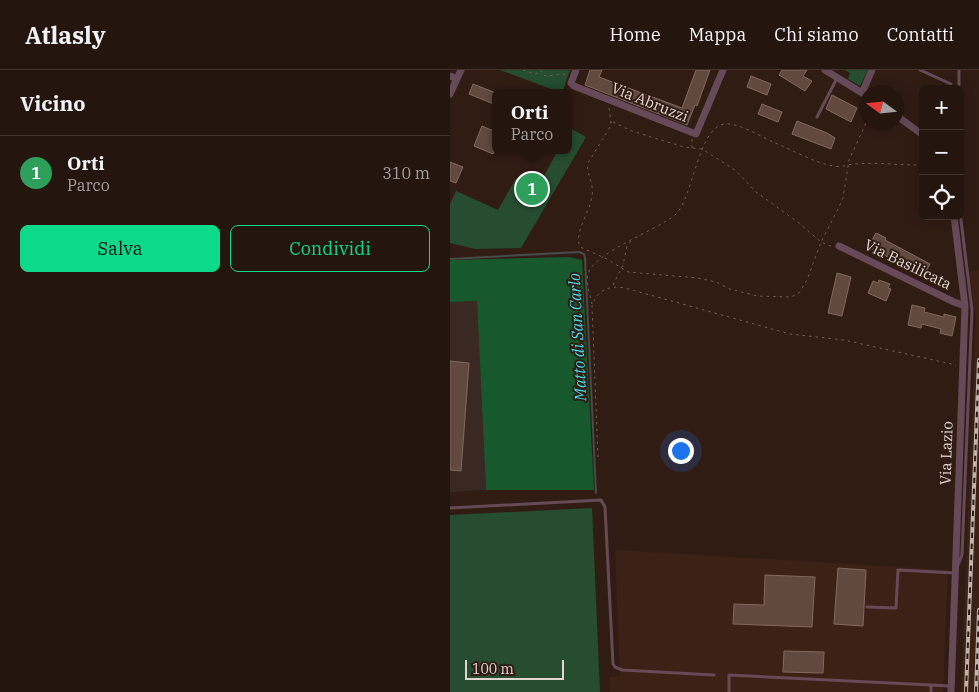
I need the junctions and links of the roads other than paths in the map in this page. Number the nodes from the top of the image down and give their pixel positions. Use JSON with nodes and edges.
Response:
{"nodes":[{"id":1,"x":461,"y":70,"type":"edge"},
{"id":2,"x":723,"y":70,"type":"edge"},
{"id":3,"x":825,"y":70,"type":"edge"},
{"id":4,"x":872,"y":70,"type":"edge"},
{"id":5,"x":920,"y":70,"type":"edge"},
{"id":6,"x":575,"y":72,"type":"edge"},
{"id":7,"x":959,"y":72,"type":"edge"},
{"id":8,"x":453,"y":78,"type":"edge"},
{"id":9,"x":837,"y":78,"type":"junction"},
{"id":10,"x":951,"y":84,"type":"dead end"},
{"id":11,"x":867,"y":85,"type":"edge"},
{"id":12,"x":958,"y":85,"type":"edge"},
{"id":13,"x":859,"y":91,"type":"edge"},
{"id":14,"x":450,"y":94,"type":"edge"},
{"id":15,"x":817,"y":117,"type":"dead end"},
{"id":16,"x":904,"y":122,"type":"edge"},
{"id":17,"x":919,"y":132,"type":"edge"},
{"id":18,"x":954,"y":220,"type":"edge"},
{"id":19,"x":961,"y":220,"type":"edge"},
{"id":20,"x":839,"y":246,"type":"road end"},
{"id":21,"x":965,"y":306,"type":"junction"},
{"id":22,"x":450,"y":508,"type":"edge"},
{"id":23,"x":955,"y":574,"type":"junction"},
{"id":24,"x":867,"y":607,"type":"dead end"},
{"id":25,"x":714,"y":675,"type":"dead end"},
{"id":26,"x":931,"y":685,"type":"junction"},
{"id":27,"x":951,"y":689,"type":"edge"},
{"id":28,"x":728,"y":692,"type":"edge"},
{"id":29,"x":931,"y":692,"type":"edge"}],
"edges":[{"from":1,"to":8,"type":"street"},
{"from":2,"to":6,"type":"street","name":"Via Abruzzi"},
{"from":3,"to":9,"type":"street"},
{"from":4,"to":11,"type":"street"},
{"from":5,"to":10,"type":"lane"},
{"from":7,"to":12,"type":"lane"},
{"from":8,"to":14,"type":"street"},
{"from":9,"to":13,"type":"street"},
{"from":9,"to":15,"type":"lane"},
{"from":16,"to":17,"type":"street"},
{"from":18,"to":21,"type":"street","name":"Via Lazio"},
{"from":19,"to":23,"type":"lane"},
{"from":20,"to":21,"type":"street","name":"Via Basilicata"},
{"from":21,"to":23,"type":"street","name":"Via Lazio"},
{"from":22,"to":25,"type":"lane"},
{"from":23,"to":24,"type":"lane"},
{"from":23,"to":27,"type":"street","name":"Via Lazio"},
{"from":26,"to":27,"type":"lane"},
{"from":26,"to":28,"type":"lane"},
{"from":26,"to":29,"type":"lane"}]}
